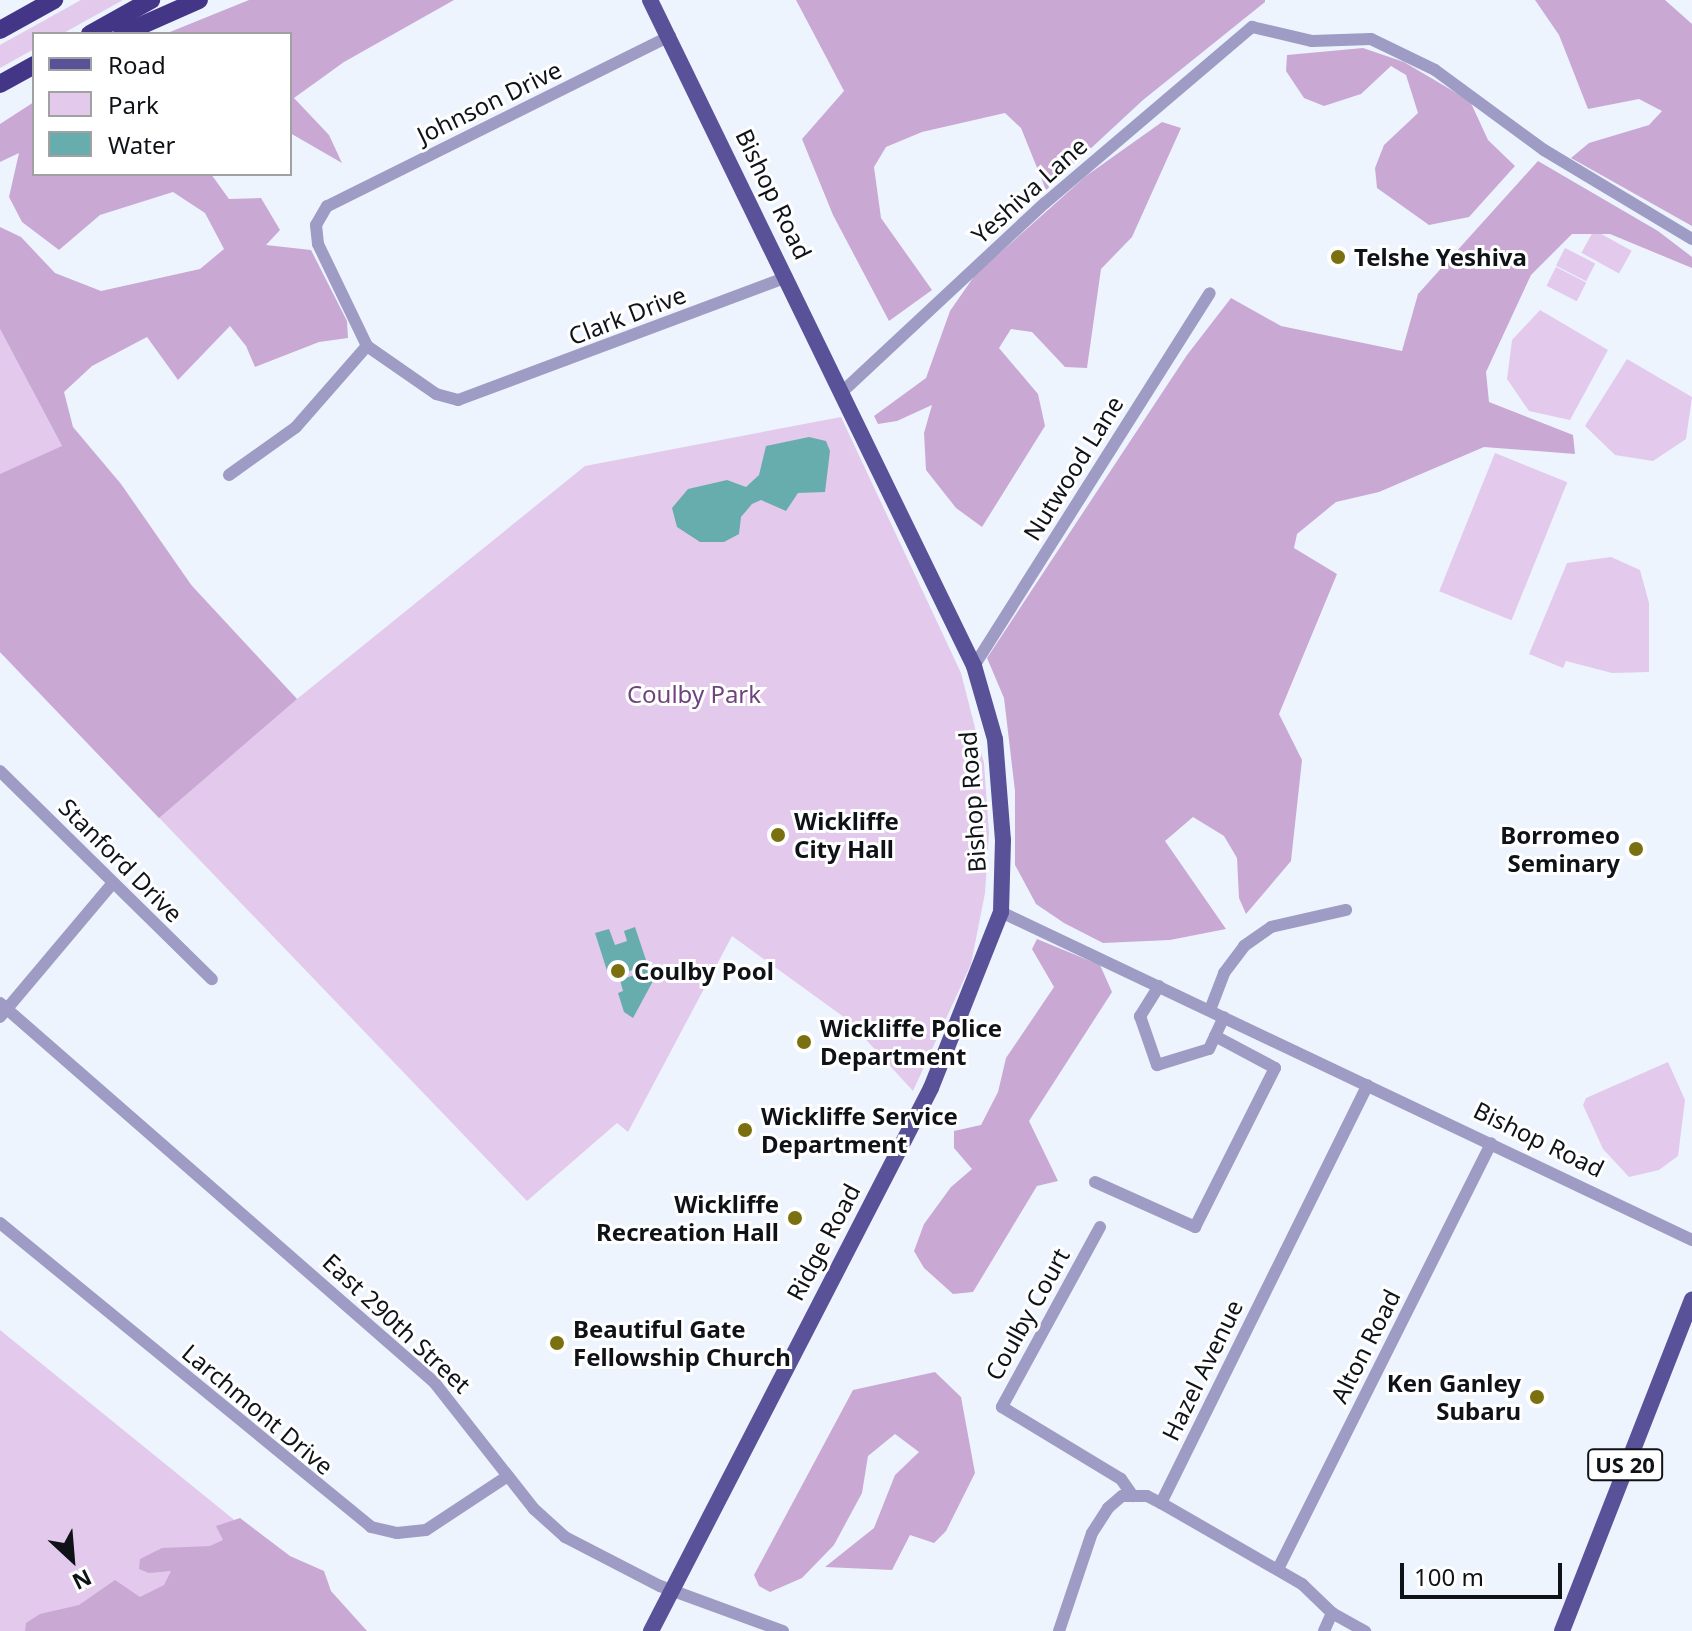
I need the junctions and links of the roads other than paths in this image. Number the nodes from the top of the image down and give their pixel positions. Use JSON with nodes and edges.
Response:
{"nodes":[{"id":1,"x":30,"y":0,"type":"edge"},
{"id":2,"x":54,"y":0,"type":"edge"},
{"id":3,"x":151,"y":0,"type":"edge"},
{"id":4,"x":199,"y":0,"type":"edge"},
{"id":5,"x":650,"y":0,"type":"edge"},
{"id":6,"x":0,"y":17,"type":"edge"},
{"id":7,"x":0,"y":30,"type":"edge"},
{"id":8,"x":94,"y":32,"type":"edge"},
{"id":9,"x":127,"y":32,"type":"edge"},
{"id":10,"x":670,"y":36,"type":"junction"},
{"id":11,"x":32,"y":66,"type":"edge"},
{"id":12,"x":32,"y":73,"type":"edge"},
{"id":13,"x":0,"y":85,"type":"edge"},
{"id":14,"x":1692,"y":239,"type":"edge"},
{"id":15,"x":787,"y":277,"type":"junction"},
{"id":16,"x":1210,"y":293,"type":"dead end"},
{"id":17,"x":367,"y":346,"type":"junction"},
{"id":18,"x":842,"y":392,"type":"junction"},
{"id":19,"x":229,"y":475,"type":"dead end"},
{"id":20,"x":974,"y":666,"type":"junction"},
{"id":21,"x":0,"y":771,"type":"edge"},
{"id":22,"x":113,"y":883,"type":"junction"},
{"id":23,"x":1346,"y":910,"type":"dead end"},
{"id":24,"x":1001,"y":912,"type":"junction"},
{"id":25,"x":212,"y":979,"type":"dead end"},
{"id":26,"x":1159,"y":986,"type":"junction"},
{"id":27,"x":2,"y":1009,"type":"edge"},
{"id":28,"x":1210,"y":1010,"type":"junction"},
{"id":29,"x":1224,"y":1017,"type":"junction"},
{"id":30,"x":1215,"y":1036,"type":"junction"},
{"id":31,"x":1286,"y":1046,"type":"junction"},
{"id":32,"x":1275,"y":1068,"type":"junction"},
{"id":33,"x":1368,"y":1085,"type":"junction"},
{"id":34,"x":1491,"y":1143,"type":"junction"},
{"id":35,"x":1095,"y":1182,"type":"dead end"},
{"id":36,"x":0,"y":1223,"type":"edge"},
{"id":37,"x":1100,"y":1227,"type":"dead end"},
{"id":38,"x":1692,"y":1240,"type":"edge"},
{"id":39,"x":1692,"y":1300,"type":"edge"},
{"id":40,"x":508,"y":1476,"type":"junction"},
{"id":41,"x":1133,"y":1496,"type":"junction"},
{"id":42,"x":1161,"y":1503,"type":"junction"},
{"id":43,"x":1278,"y":1569,"type":"junction"},
{"id":44,"x":671,"y":1591,"type":"junction"},
{"id":45,"x":1332,"y":1613,"type":"junction"},
{"id":46,"x":651,"y":1631,"type":"edge"},
{"id":47,"x":783,"y":1631,"type":"edge"},
{"id":48,"x":1059,"y":1631,"type":"edge"},
{"id":49,"x":1324,"y":1631,"type":"edge"},
{"id":50,"x":1365,"y":1631,"type":"edge"},
{"id":51,"x":1562,"y":1631,"type":"edge"}],
"edges":[{"from":1,"to":6,"type":"highway"},
{"from":2,"to":7,"type":"highway"},
{"from":3,"to":8,"type":"highway"},
{"from":4,"to":9,"type":"highway"},
{"from":5,"to":10,"type":"main road","name":"Bishop Road"},
{"from":10,"to":15,"type":"main road","name":"Bishop Road"},
{"from":10,"to":17,"type":"street","name":"Johnson Drive"},
{"from":11,"to":13,"type":"highway"},
{"from":12,"to":13,"type":"highway"},
{"from":14,"to":18,"type":"street","name":"Yeshiva Lane"},
{"from":15,"to":17,"type":"street","name":"Clark Drive"},
{"from":15,"to":18,"type":"main road","name":"Bishop Road"},
{"from":16,"to":20,"type":"street","name":"Nutwood Lane"},
{"from":17,"to":19,"type":"street"},
{"from":18,"to":20,"type":"main road","name":"Bishop Road"},
{"from":20,"to":24,"type":"main road","name":"Bishop Road"},
{"from":21,"to":22,"type":"street","name":"Stanford Drive"},
{"from":22,"to":25,"type":"street","name":"Stanford Drive"},
{"from":22,"to":27,"type":"street"},
{"from":23,"to":28,"type":"street"},
{"from":24,"to":26,"type":"street","name":"Bishop Road"},
{"from":24,"to":44,"type":"main road","name":"Ridge Road"},
{"from":26,"to":28,"type":"street","name":"Bishop Road"},
{"from":26,"to":30,"type":"street"},
{"from":27,"to":40,"type":"street","name":"East 290th Street"},
{"from":28,"to":29,"type":"street","name":"Bishop Road"},
{"from":29,"to":30,"type":"street"},
{"from":29,"to":31,"type":"street","name":"Bishop Road"},
{"from":30,"to":32,"type":"street"},
{"from":31,"to":32,"type":"street"},
{"from":31,"to":33,"type":"street","name":"Bishop Road"},
{"from":32,"to":35,"type":"street"},
{"from":33,"to":34,"type":"street","name":"Bishop Road"},
{"from":33,"to":42,"type":"street","name":"Hazel Avenue"},
{"from":34,"to":38,"type":"street","name":"Bishop Road"},
{"from":34,"to":43,"type":"street","name":"Alton Road"},
{"from":36,"to":40,"type":"street","name":"Larchmont Drive"},
{"from":37,"to":41,"type":"street","name":"Coulby Court"},
{"from":39,"to":51,"type":"main road","number":"US 20"},
{"from":40,"to":44,"type":"street","name":"East 290th Street"},
{"from":41,"to":42,"type":"street"},
{"from":41,"to":48,"type":"street"},
{"from":42,"to":43,"type":"street"},
{"from":43,"to":45,"type":"street"},
{"from":44,"to":46,"type":"main road","name":"Ridge Road"},
{"from":44,"to":47,"type":"street","name":"East 290th Street"},
{"from":45,"to":49,"type":"street"},
{"from":45,"to":50,"type":"street"}]}
